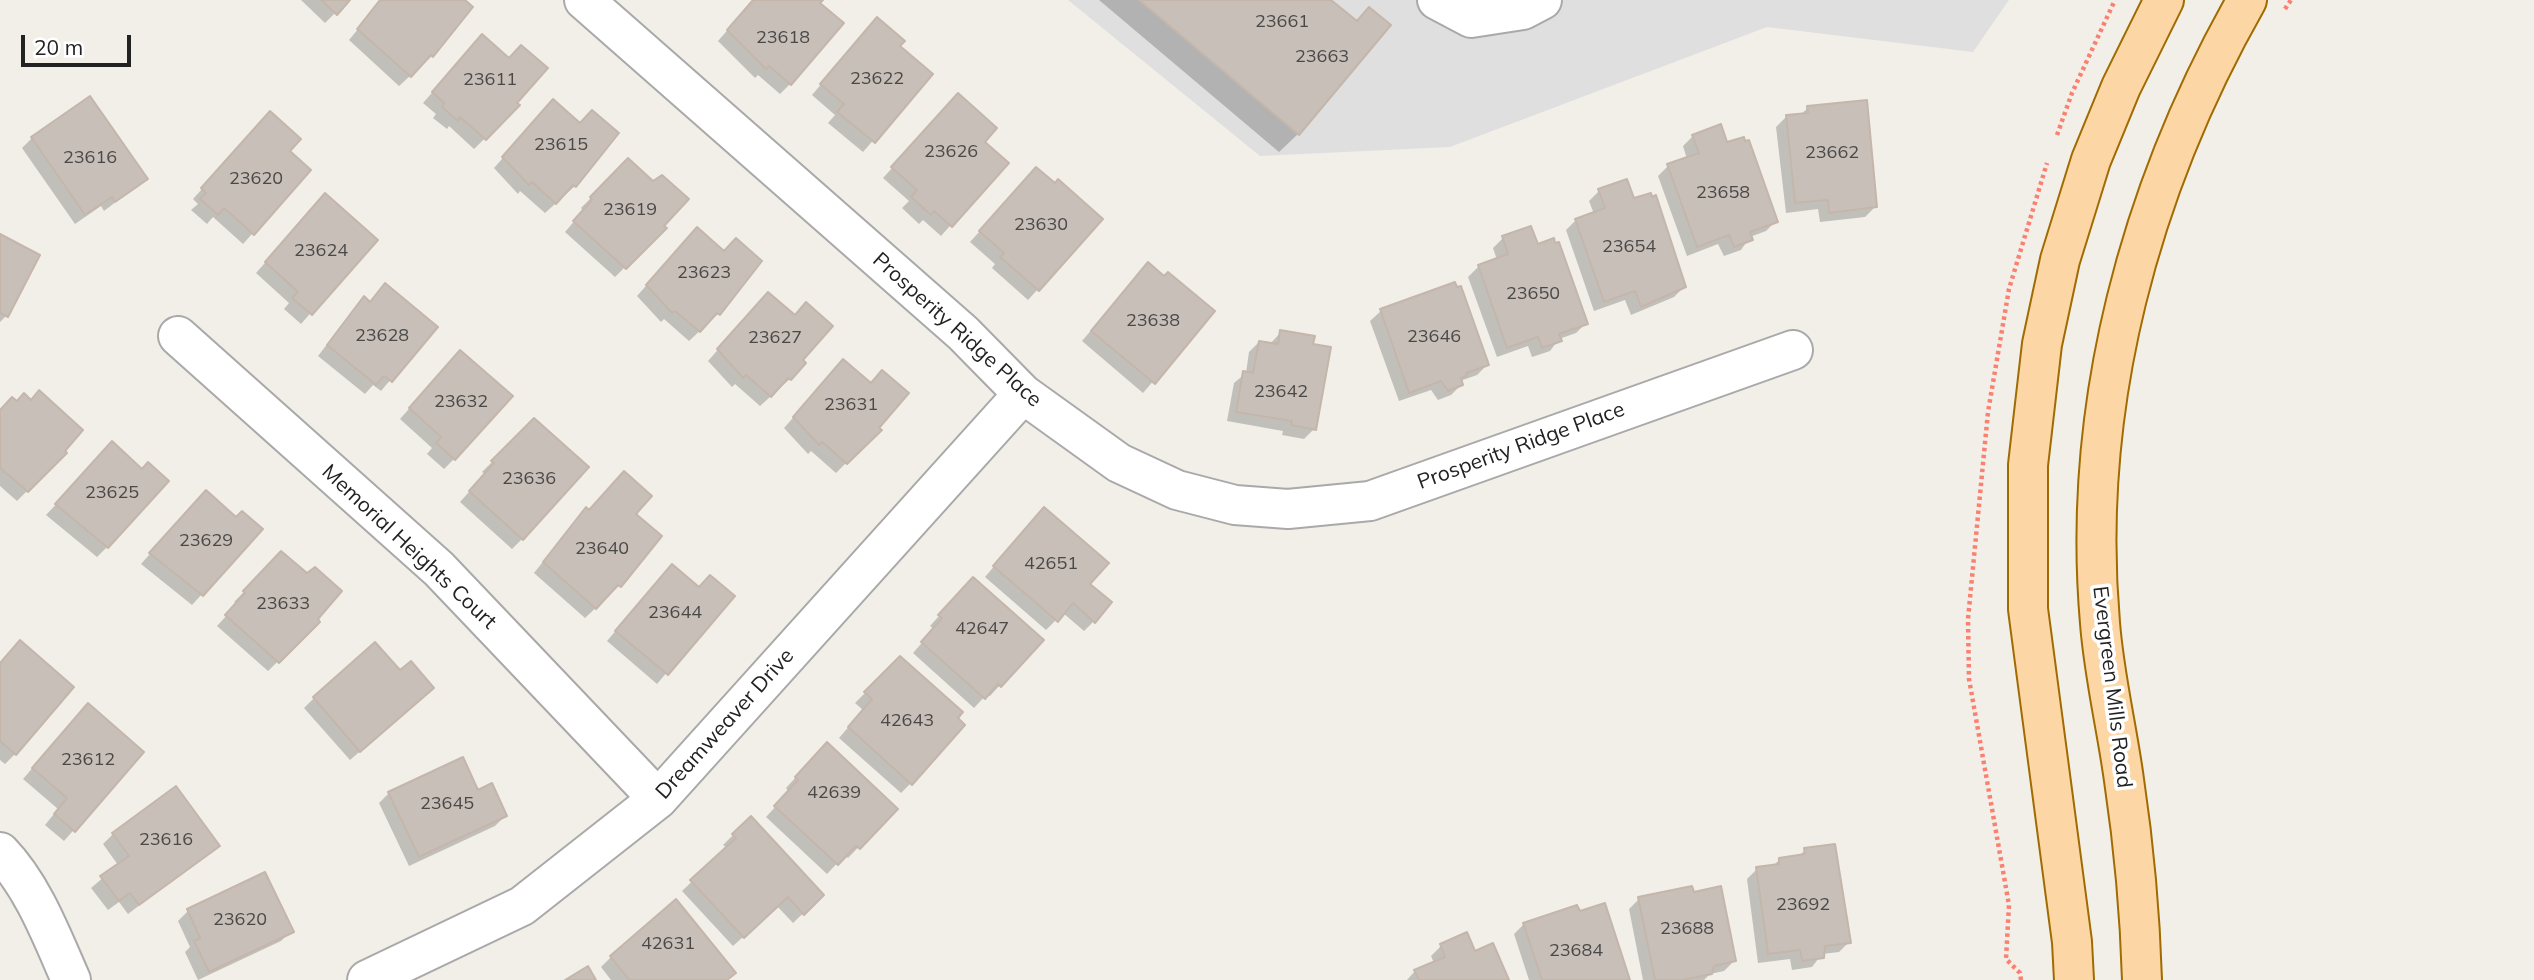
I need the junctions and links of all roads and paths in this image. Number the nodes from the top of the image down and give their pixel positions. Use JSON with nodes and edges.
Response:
{"nodes":[{"id":1,"x":584,"y":0,"type":"edge"},
{"id":2,"x":1437,"y":0,"type":"edge"},
{"id":3,"x":1542,"y":0,"type":"edge"},
{"id":4,"x":2164,"y":0,"type":"edge"},
{"id":5,"x":2291,"y":0,"type":"edge"},
{"id":6,"x":2263,"y":9,"type":"edge"},
{"id":7,"x":178,"y":336,"type":"dead end"},
{"id":8,"x":1793,"y":350,"type":"dead end"},
{"id":9,"x":1023,"y":394,"type":"junction"},
{"id":10,"x":659,"y":799,"type":"junction"},
{"id":11,"x":0,"y":852,"type":"edge"},
{"id":12,"x":71,"y":980,"type":"edge"},
{"id":13,"x":367,"y":980,"type":"edge"},
{"id":14,"x":2074,"y":980,"type":"edge"},
{"id":15,"x":2142,"y":980,"type":"edge"}],
"edges":[{"from":1,"to":9,"type":"street","name":"Prosperity Ridge Place"},
{"from":2,"to":3,"type":"street"},
{"from":4,"to":14,"type":"main road"},
{"from":5,"to":6,"type":"path"},
{"from":6,"to":15,"type":"main road","name":"Evergreen Mills Road"},
{"from":7,"to":10,"type":"street","name":"Memorial Heights Court"},
{"from":8,"to":9,"type":"street","name":"Prosperity Ridge Place"},
{"from":9,"to":10,"type":"street","name":"Dreamweaver Drive"},
{"from":10,"to":13,"type":"street","name":"Dreamweaver Drive"},
{"from":11,"to":12,"type":"street"}]}
